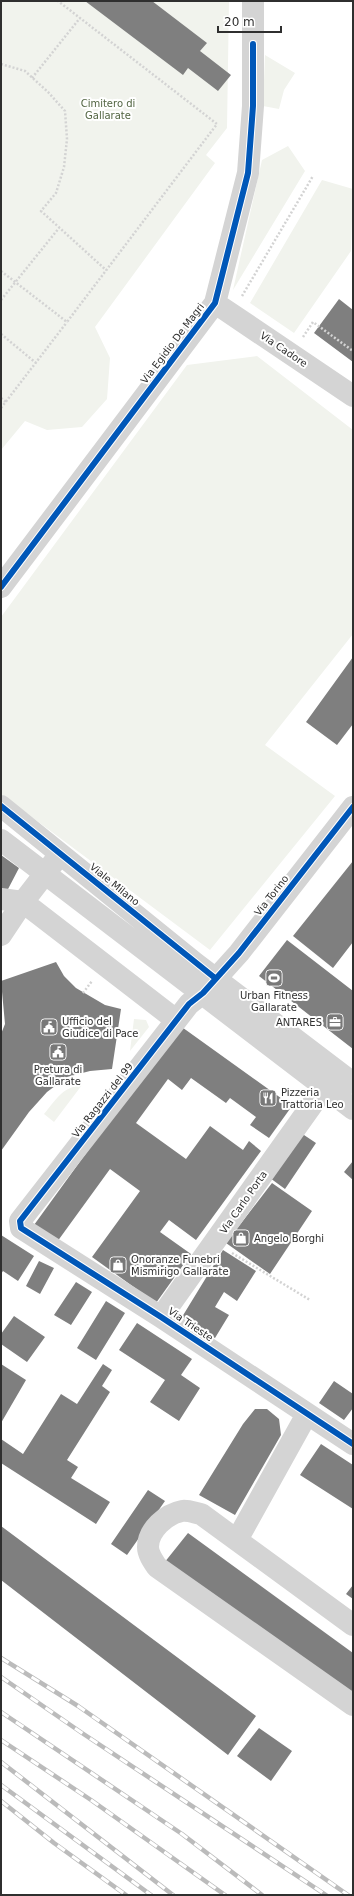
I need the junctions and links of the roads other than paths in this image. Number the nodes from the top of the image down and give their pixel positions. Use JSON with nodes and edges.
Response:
{"nodes":[{"id":1,"x":253,"y":1,"type":"edge"},
{"id":2,"x":224,"y":308,"type":"junction"},
{"id":3,"x":353,"y":396,"type":"edge"},
{"id":4,"x":1,"y":587,"type":"edge"},
{"id":5,"x":1,"y":806,"type":"edge"},
{"id":6,"x":353,"y":807,"type":"edge"},
{"id":7,"x":1,"y":840,"type":"edge"},
{"id":8,"x":61,"y":854,"type":"junction"},
{"id":9,"x":44,"y":874,"type":"junction"},
{"id":10,"x":1,"y":899,"type":"edge"},
{"id":11,"x":22,"y":902,"type":"junction"},
{"id":12,"x":1,"y":935,"type":"edge"},
{"id":13,"x":209,"y":986,"type":"junction"},
{"id":14,"x":176,"y":1020,"type":"junction"},
{"id":15,"x":353,"y":1083,"type":"edge"},
{"id":16,"x":324,"y":1088,"type":"junction"},
{"id":17,"x":353,"y":1110,"type":"edge"},
{"id":18,"x":20,"y":1222,"type":"joint"},
{"id":19,"x":161,"y":1317,"type":"junction"},
{"id":20,"x":307,"y":1414,"type":"junction"},
{"id":21,"x":353,"y":1444,"type":"edge"},
{"id":22,"x":237,"y":1540,"type":"junction"},
{"id":23,"x":353,"y":1625,"type":"edge"},
{"id":24,"x":353,"y":1705,"type":"edge"}],
"edges":[{"from":1,"to":2,"type":"street","name":"Via Egidio De Magri"},
{"from":2,"to":3,"type":"street","name":"Via Cadore"},
{"from":2,"to":4,"type":"street","name":"Via Egidio De Magri"},
{"from":5,"to":8,"type":"street","name":"Viale Milano"},
{"from":6,"to":13,"type":"street","name":"Via Torino"},
{"from":7,"to":9,"type":"street","name":"Viale Milano"},
{"from":8,"to":9,"type":"street"},
{"from":8,"to":13,"type":"street","name":"Viale Milano"},
{"from":9,"to":11,"type":"street"},
{"from":9,"to":13,"type":"street","name":"Viale Milano"},
{"from":10,"to":11,"type":"street"},
{"from":11,"to":12,"type":"street"},
{"from":11,"to":14,"type":"street"},
{"from":13,"to":14,"type":"street","name":"Via Ragazzi del 99"},
{"from":13,"to":15,"type":"street","name":"Viale Milano"},
{"from":13,"to":16,"type":"street","name":"Viale Milano"},
{"from":14,"to":18,"type":"street","name":"Via Ragazzi del 99"},
{"from":16,"to":17,"type":"street","name":"Viale Milano"},
{"from":16,"to":19,"type":"street","name":"Via Carlo Porta"},
{"from":18,"to":19,"type":"street","name":"Via Trieste"},
{"from":19,"to":20,"type":"street","name":"Via Trieste"},
{"from":20,"to":21,"type":"street","name":"Via Trieste"},
{"from":20,"to":22,"type":"street"},
{"from":22,"to":23,"type":"street"},
{"from":22,"to":24,"type":"street"}]}
